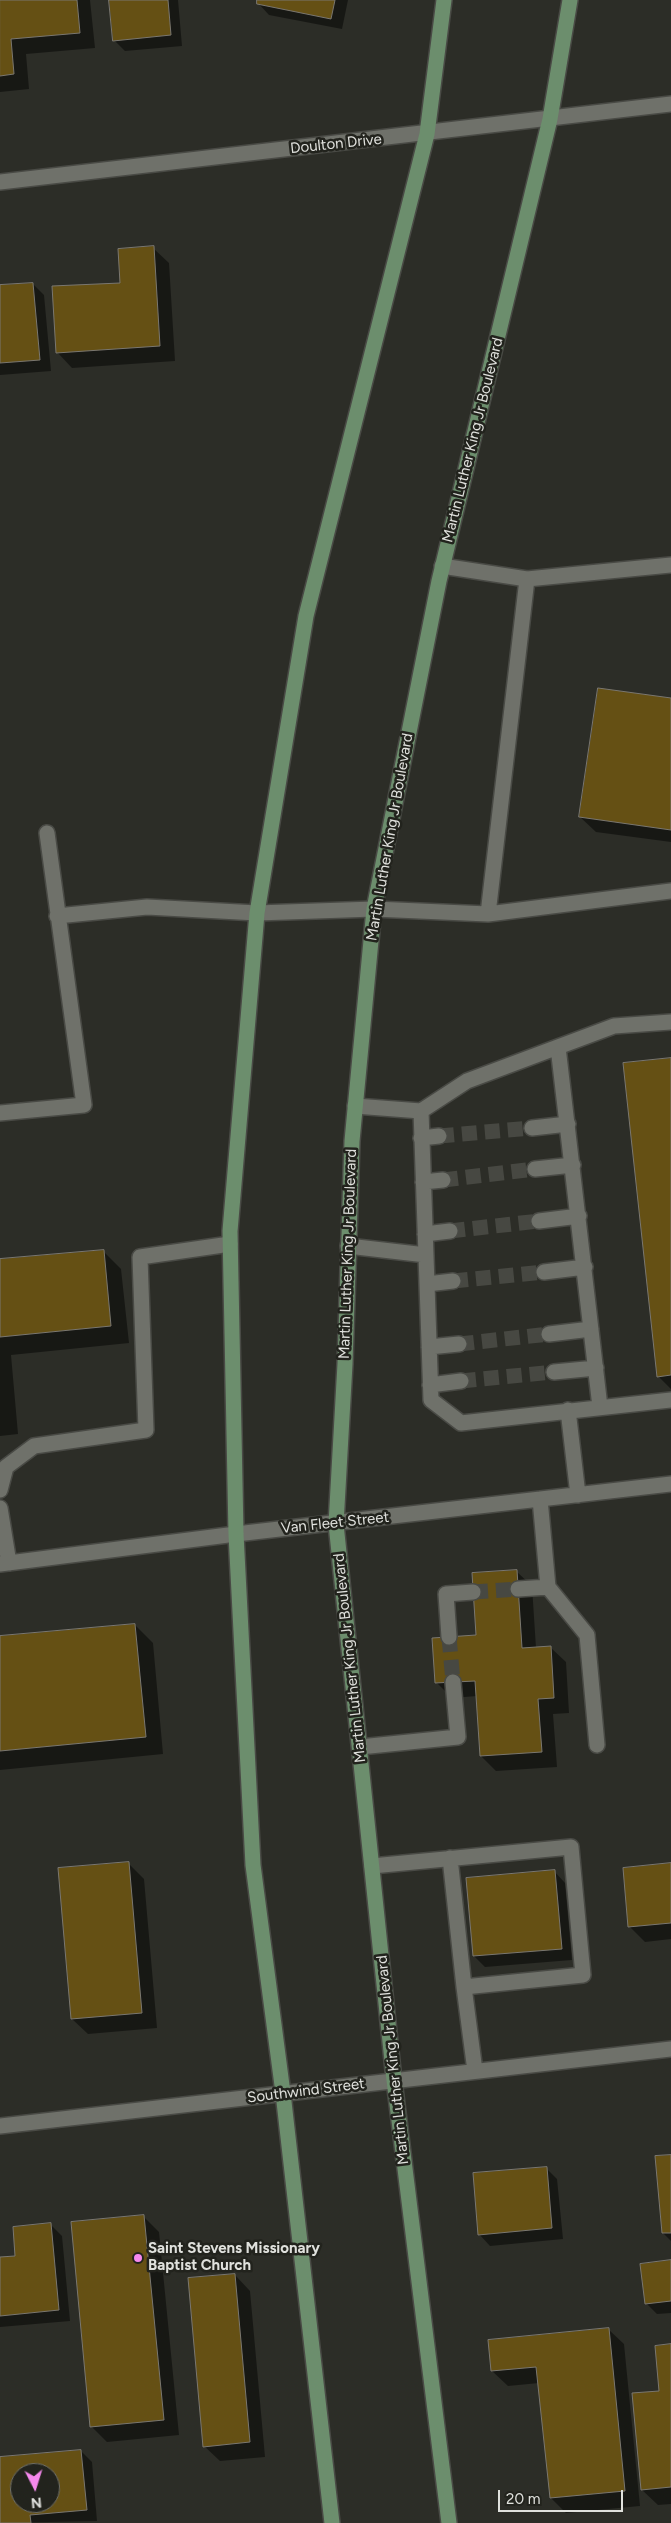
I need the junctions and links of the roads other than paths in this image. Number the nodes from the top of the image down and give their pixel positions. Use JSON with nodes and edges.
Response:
{"nodes":[{"id":1,"x":444,"y":0,"type":"edge"},
{"id":2,"x":570,"y":0,"type":"edge"},
{"id":3,"x":671,"y":104,"type":"edge"},
{"id":4,"x":550,"y":119,"type":"junction"},
{"id":5,"x":427,"y":134,"type":"junction"},
{"id":6,"x":0,"y":182,"type":"edge"},
{"id":7,"x":442,"y":566,"type":"junction"},
{"id":8,"x":671,"y":566,"type":"edge"},
{"id":9,"x":527,"y":579,"type":"junction"},
{"id":10,"x":47,"y":833,"type":"dead end"},
{"id":11,"x":671,"y":891,"type":"edge"},
{"id":12,"x":374,"y":909,"type":"junction"},
{"id":13,"x":257,"y":913,"type":"junction"},
{"id":14,"x":488,"y":914,"type":"junction"},
{"id":15,"x":57,"y":916,"type":"junction"},
{"id":16,"x":671,"y":1022,"type":"edge"},
{"id":17,"x":558,"y":1047,"type":"junction"},
{"id":18,"x":356,"y":1106,"type":"junction"},
{"id":19,"x":421,"y":1111,"type":"junction"},
{"id":20,"x":0,"y":1113,"type":"edge"},
{"id":21,"x":568,"y":1124,"type":"junction"},
{"id":22,"x":532,"y":1128,"type":"tunnel mouth"},
{"id":23,"x":439,"y":1136,"type":"tunnel mouth"},
{"id":24,"x":421,"y":1138,"type":"junction"},
{"id":25,"x":573,"y":1165,"type":"junction"},
{"id":26,"x":535,"y":1169,"type":"tunnel mouth"},
{"id":27,"x":443,"y":1180,"type":"tunnel mouth"},
{"id":28,"x":424,"y":1182,"type":"junction"},
{"id":29,"x":579,"y":1216,"type":"junction"},
{"id":30,"x":539,"y":1221,"type":"tunnel mouth"},
{"id":31,"x":450,"y":1231,"type":"tunnel mouth"},
{"id":32,"x":425,"y":1234,"type":"junction"},
{"id":33,"x":230,"y":1244,"type":"junction"},
{"id":34,"x":348,"y":1246,"type":"junction"},
{"id":35,"x":426,"y":1255,"type":"junction"},
{"id":36,"x":584,"y":1267,"type":"junction"},
{"id":37,"x":544,"y":1272,"type":"tunnel mouth"},
{"id":38,"x":453,"y":1281,"type":"tunnel mouth"},
{"id":39,"x":427,"y":1284,"type":"junction"},
{"id":40,"x":591,"y":1329,"type":"junction"},
{"id":41,"x":549,"y":1334,"type":"tunnel mouth"},
{"id":42,"x":459,"y":1344,"type":"tunnel mouth"},
{"id":43,"x":429,"y":1347,"type":"junction"},
{"id":44,"x":596,"y":1368,"type":"junction"},
{"id":45,"x":554,"y":1372,"type":"tunnel mouth"},
{"id":46,"x":462,"y":1381,"type":"tunnel mouth"},
{"id":47,"x":430,"y":1384,"type":"junction"},
{"id":48,"x":671,"y":1400,"type":"edge"},
{"id":49,"x":600,"y":1406,"type":"junction"},
{"id":50,"x":568,"y":1410,"type":"junction"},
{"id":51,"x":671,"y":1484,"type":"edge"},
{"id":52,"x":0,"y":1490,"type":"edge"},
{"id":53,"x":578,"y":1495,"type":"junction"},
{"id":54,"x":540,"y":1499,"type":"junction"},
{"id":55,"x":0,"y":1508,"type":"edge"},
{"id":56,"x":336,"y":1524,"type":"junction"},
{"id":57,"x":236,"y":1534,"type":"junction"},
{"id":58,"x":5,"y":1564,"type":"edge"},
{"id":59,"x":548,"y":1587,"type":"junction"},
{"id":60,"x":518,"y":1589,"type":"tunnel mouth"},
{"id":61,"x":473,"y":1592,"type":"tunnel mouth"},
{"id":62,"x":449,"y":1637,"type":"tunnel mouth"},
{"id":63,"x":453,"y":1682,"type":"tunnel mouth"},
{"id":64,"x":597,"y":1745,"type":"dead end"},
{"id":65,"x":360,"y":1747,"type":"junction"},
{"id":66,"x":450,"y":1858,"type":"junction"},
{"id":67,"x":372,"y":1866,"type":"junction"},
{"id":68,"x":464,"y":1987,"type":"junction"},
{"id":69,"x":671,"y":2049,"type":"edge"},
{"id":70,"x":475,"y":2071,"type":"junction"},
{"id":71,"x":394,"y":2080,"type":"junction"},
{"id":72,"x":283,"y":2093,"type":"junction"},
{"id":73,"x":0,"y":2126,"type":"edge"},
{"id":74,"x":332,"y":2523,"type":"edge"},
{"id":75,"x":448,"y":2523,"type":"edge"}],
"edges":[{"from":1,"to":5,"type":"main road"},
{"from":2,"to":4,"type":"main road","name":"Martin Luther King Jr Boulevard"},
{"from":3,"to":4,"type":"street","name":"Doulton Drive"},
{"from":4,"to":5,"type":"street","name":"Doulton Drive"},
{"from":4,"to":7,"type":"main road","name":"Martin Luther King Jr Boulevard"},
{"from":5,"to":6,"type":"street","name":"Doulton Drive"},
{"from":5,"to":13,"type":"main road"},
{"from":7,"to":9,"type":"street"},
{"from":7,"to":12,"type":"main road","name":"Martin Luther King Jr Boulevard"},
{"from":8,"to":9,"type":"street"},
{"from":9,"to":14,"type":"street"},
{"from":10,"to":15,"type":"street"},
{"from":11,"to":14,"type":"street"},
{"from":12,"to":13,"type":"street"},
{"from":12,"to":14,"type":"street"},
{"from":12,"to":18,"type":"main road","name":"Martin Luther King Jr Boulevard"},
{"from":13,"to":15,"type":"street"},
{"from":13,"to":33,"type":"main road"},
{"from":15,"to":20,"type":"street"},
{"from":16,"to":17,"type":"street"},
{"from":17,"to":19,"type":"street"},
{"from":17,"to":21,"type":"street"},
{"from":18,"to":19,"type":"street"},
{"from":18,"to":34,"type":"main road","name":"Martin Luther King Jr Boulevard"},
{"from":19,"to":24,"type":"street"},
{"from":21,"to":22,"type":"street"},
{"from":21,"to":25,"type":"street"},
{"from":23,"to":24,"type":"street"},
{"from":24,"to":28,"type":"street"},
{"from":25,"to":26,"type":"street"},
{"from":25,"to":29,"type":"street"},
{"from":27,"to":28,"type":"street"},
{"from":28,"to":32,"type":"street"},
{"from":29,"to":30,"type":"street"},
{"from":29,"to":36,"type":"street"},
{"from":31,"to":32,"type":"street"},
{"from":32,"to":35,"type":"street"},
{"from":33,"to":52,"type":"street"},
{"from":33,"to":57,"type":"main road"},
{"from":34,"to":35,"type":"street"},
{"from":34,"to":56,"type":"main road","name":"Martin Luther King Jr Boulevard"},
{"from":35,"to":39,"type":"street"},
{"from":36,"to":37,"type":"street"},
{"from":36,"to":40,"type":"street"},
{"from":38,"to":39,"type":"street"},
{"from":39,"to":43,"type":"street"},
{"from":40,"to":41,"type":"street"},
{"from":40,"to":44,"type":"street"},
{"from":42,"to":43,"type":"street"},
{"from":43,"to":47,"type":"street"},
{"from":44,"to":45,"type":"street"},
{"from":44,"to":49,"type":"street"},
{"from":46,"to":47,"type":"street"},
{"from":47,"to":50,"type":"street"},
{"from":48,"to":49,"type":"street"},
{"from":49,"to":50,"type":"street"},
{"from":50,"to":53,"type":"street"},
{"from":51,"to":53,"type":"street","name":"Van Fleet Street"},
{"from":53,"to":54,"type":"street","name":"Van Fleet Street"},
{"from":54,"to":56,"type":"street","name":"Van Fleet Street"},
{"from":54,"to":59,"type":"street"},
{"from":55,"to":58,"type":"street"},
{"from":56,"to":57,"type":"street","name":"Van Fleet Street"},
{"from":56,"to":65,"type":"main road","name":"Martin Luther King Jr Boulevard"},
{"from":57,"to":58,"type":"street","name":"Van Fleet Street"},
{"from":57,"to":72,"type":"main road"},
{"from":59,"to":60,"type":"street"},
{"from":59,"to":64,"type":"street"},
{"from":61,"to":62,"type":"street"},
{"from":63,"to":65,"type":"street"},
{"from":65,"to":67,"type":"main road","name":"Martin Luther King Jr Boulevard"},
{"from":66,"to":67,"type":"street"},
{"from":66,"to":68,"type":"street"},
{"from":66,"to":68,"type":"street"},
{"from":67,"to":71,"type":"main road","name":"Martin Luther King Jr Boulevard"},
{"from":68,"to":70,"type":"street"},
{"from":69,"to":70,"type":"street","name":"Southwind Street"},
{"from":70,"to":71,"type":"street","name":"Southwind Street"},
{"from":71,"to":72,"type":"street","name":"Southwind Street"},
{"from":71,"to":75,"type":"main road","name":"Martin Luther King Jr Boulevard"},
{"from":72,"to":73,"type":"street","name":"Southwind Street"},
{"from":72,"to":74,"type":"main road"}]}
